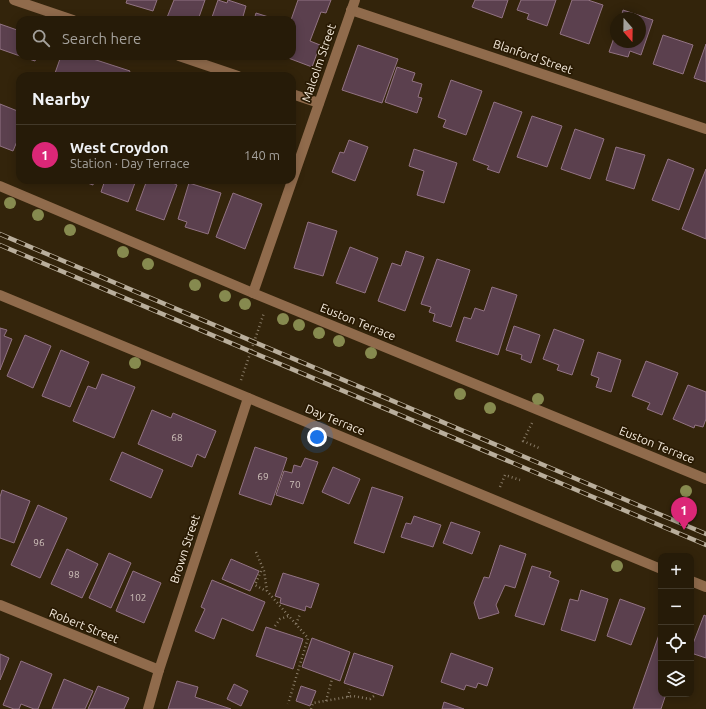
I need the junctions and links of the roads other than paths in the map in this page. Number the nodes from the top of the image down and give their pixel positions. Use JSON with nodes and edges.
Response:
{"nodes":[{"id":1,"x":14,"y":0,"type":"edge"},
{"id":2,"x":353,"y":5,"type":"edge"},
{"id":3,"x":61,"y":16,"type":"edge"},
{"id":4,"x":191,"y":60,"type":"edge"},
{"id":5,"x":226,"y":72,"type":"edge"},
{"id":6,"x":296,"y":95,"type":"edge"},
{"id":7,"x":319,"y":104,"type":"junction"},
{"id":8,"x":706,"y":129,"type":"edge"},
{"id":9,"x":296,"y":170,"type":"edge"},
{"id":10,"x":291,"y":184,"type":"edge"},
{"id":11,"x":0,"y":186,"type":"edge"},
{"id":12,"x":253,"y":293,"type":"junction"},
{"id":13,"x":0,"y":295,"type":"edge"},
{"id":14,"x":248,"y":398,"type":"junction"},
{"id":15,"x":706,"y":479,"type":"edge"},
{"id":16,"x":658,"y":568,"type":"edge"},
{"id":17,"x":694,"y":582,"type":"edge"},
{"id":18,"x":706,"y":587,"type":"edge"},
{"id":19,"x":0,"y":605,"type":"edge"},
{"id":20,"x":159,"y":670,"type":"junction"},
{"id":21,"x":148,"y":709,"type":"edge"}],
"edges":[{"from":1,"to":3,"type":"street"},
{"from":2,"to":7,"type":"street","name":"Malcolm Street"},
{"from":2,"to":8,"type":"street","name":"Blanford Street"},
{"from":4,"to":5,"type":"street"},
{"from":6,"to":7,"type":"street"},
{"from":7,"to":9,"type":"street","name":"Malcolm Street"},
{"from":10,"to":12,"type":"street","name":"Malcolm Street"},
{"from":11,"to":12,"type":"street","name":"Euston Terrace"},
{"from":12,"to":15,"type":"street","name":"Euston Terrace"},
{"from":13,"to":14,"type":"street","name":"Day Terrace"},
{"from":14,"to":16,"type":"street","name":"Day Terrace"},
{"from":14,"to":20,"type":"street","name":"Brown Street"},
{"from":17,"to":18,"type":"street"},
{"from":19,"to":20,"type":"street","name":"Robert Street"},
{"from":20,"to":21,"type":"street","name":"Brown Street"}]}
